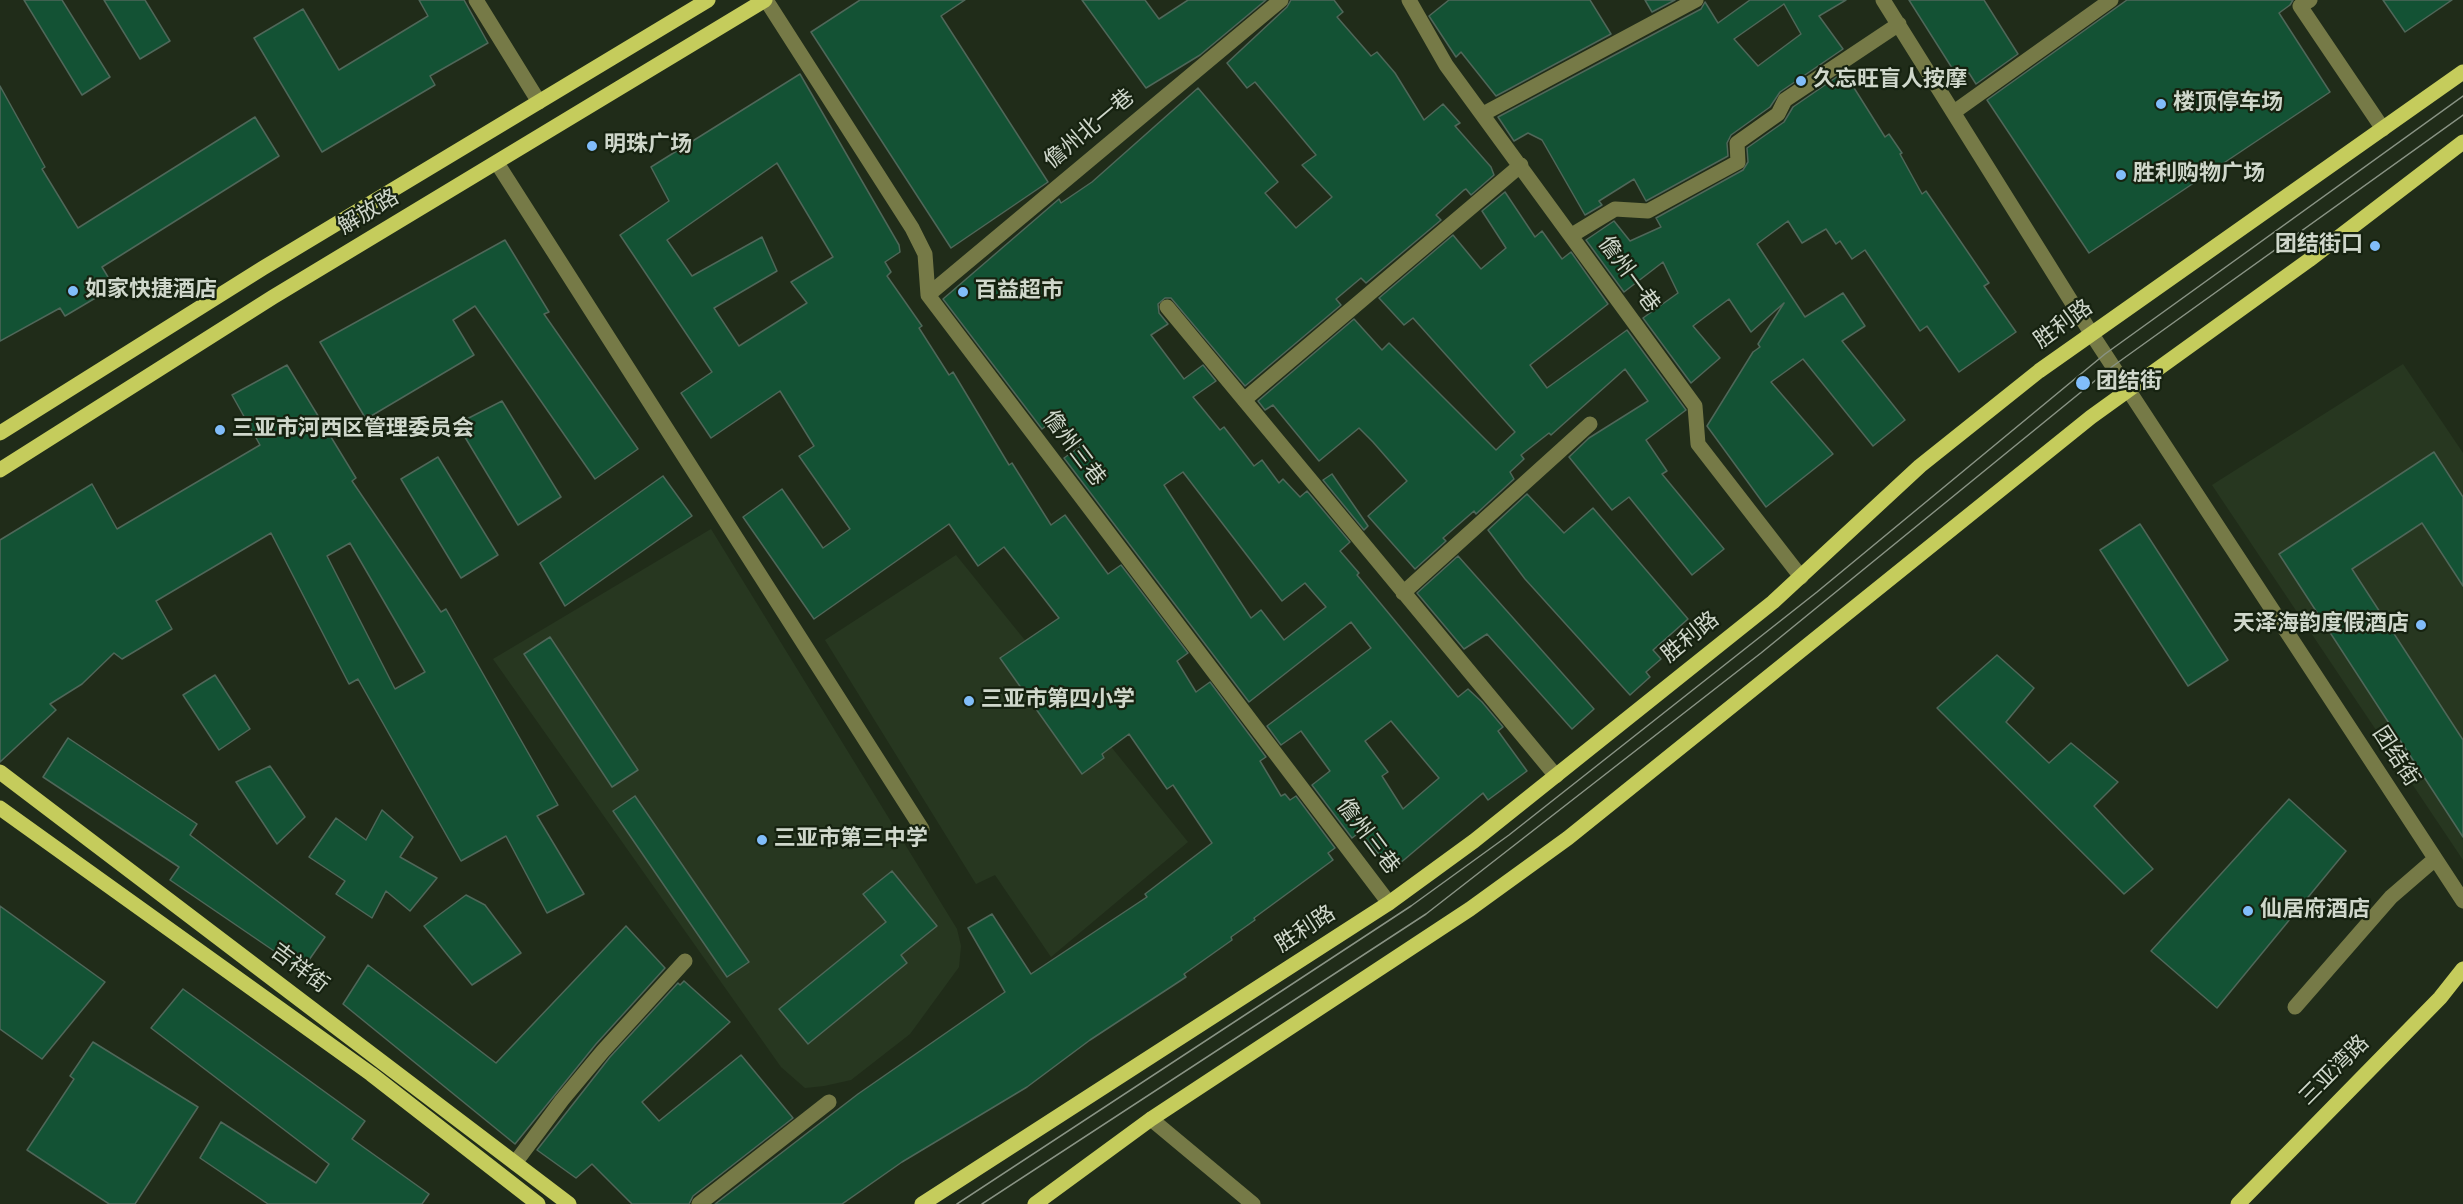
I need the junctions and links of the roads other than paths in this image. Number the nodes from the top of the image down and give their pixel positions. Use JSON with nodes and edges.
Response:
{"nodes":[{"id":1,"x":476,"y":0,"type":"edge"},
{"id":2,"x":708,"y":0,"type":"edge"},
{"id":3,"x":765,"y":0,"type":"edge"},
{"id":4,"x":1281,"y":0,"type":"edge"},
{"id":5,"x":1409,"y":0,"type":"edge"},
{"id":6,"x":1696,"y":0,"type":"edge"},
{"id":7,"x":1883,"y":0,"type":"edge"},
{"id":8,"x":2111,"y":0,"type":"edge"},
{"id":9,"x":2310,"y":0,"type":"edge"},
{"id":10,"x":1899,"y":24,"type":"junction"},
{"id":11,"x":2463,"y":72,"type":"edge"},
{"id":12,"x":538,"y":102,"type":"junction"},
{"id":13,"x":1954,"y":112,"type":"junction"},
{"id":14,"x":1483,"y":114,"type":"junction"},
{"id":15,"x":2383,"y":129,"type":"junction"},
{"id":16,"x":2463,"y":142,"type":"edge"},
{"id":17,"x":496,"y":163,"type":"junction"},
{"id":18,"x":1521,"y":165,"type":"junction"},
{"id":19,"x":1572,"y":235,"type":"junction"},
{"id":20,"x":928,"y":295,"type":"junction"},
{"id":21,"x":1167,"y":307,"type":"dead end"},
{"id":22,"x":2091,"y":333,"type":"junction"},
{"id":23,"x":2128,"y":389,"type":"junction"},
{"id":24,"x":1244,"y":400,"type":"junction"},
{"id":25,"x":1590,"y":424,"type":"dead end"},
{"id":26,"x":0,"y":433,"type":"edge"},
{"id":27,"x":0,"y":470,"type":"edge"},
{"id":28,"x":1801,"y":577,"type":"junction"},
{"id":29,"x":1403,"y":593,"type":"junction"},
{"id":30,"x":0,"y":772,"type":"edge"},
{"id":31,"x":1556,"y":776,"type":"junction"},
{"id":32,"x":0,"y":808,"type":"edge"},
{"id":33,"x":922,"y":829,"type":"dead end"},
{"id":34,"x":2435,"y":859,"type":"junction"},
{"id":35,"x":2463,"y":901,"type":"edge"},
{"id":36,"x":1389,"y":903,"type":"junction"},
{"id":37,"x":686,"y":960,"type":"dead end"},
{"id":38,"x":2463,"y":969,"type":"edge"},
{"id":39,"x":2295,"y":1006,"type":"dead end"},
{"id":40,"x":829,"y":1102,"type":"dead end"},
{"id":41,"x":1151,"y":1119,"type":"junction"},
{"id":42,"x":515,"y":1163,"type":"junction"},
{"id":43,"x":538,"y":1204,"type":"edge"},
{"id":44,"x":569,"y":1204,"type":"edge"},
{"id":45,"x":699,"y":1204,"type":"edge"},
{"id":46,"x":922,"y":1204,"type":"edge"},
{"id":47,"x":1035,"y":1204,"type":"edge"},
{"id":48,"x":1253,"y":1204,"type":"edge"},
{"id":49,"x":2238,"y":1204,"type":"edge"}],
"edges":[{"from":1,"to":12,"type":"street"},
{"from":2,"to":12,"type":"main road","name":"解放路"},
{"from":3,"to":17,"type":"main road","name":"解放路"},
{"from":3,"to":20,"type":"street"},
{"from":4,"to":20,"type":"street","name":"儋州北一巷"},
{"from":5,"to":14,"type":"street","name":"儋州一巷"},
{"from":6,"to":14,"type":"street"},
{"from":7,"to":10,"type":"street","name":"团结街"},
{"from":8,"to":13,"type":"street"},
{"from":9,"to":15,"type":"street"},
{"from":10,"to":13,"type":"street","name":"团结街"},
{"from":10,"to":19,"type":"street"},
{"from":11,"to":15,"type":"main road","name":"胜利路"},
{"from":12,"to":26,"type":"main road","name":"解放路"},
{"from":13,"to":22,"type":"street","name":"团结街"},
{"from":14,"to":18,"type":"street","name":"儋州一巷"},
{"from":15,"to":22,"type":"main road","name":"胜利路"},
{"from":16,"to":23,"type":"main road"},
{"from":17,"to":27,"type":"main road","name":"解放路"},
{"from":17,"to":33,"type":"street"},
{"from":18,"to":19,"type":"street","name":"儋州一巷"},
{"from":18,"to":24,"type":"street"},
{"from":19,"to":28,"type":"street","name":"儋州一巷"},
{"from":20,"to":36,"type":"street","name":"儋州三巷"},
{"from":21,"to":24,"type":"street"},
{"from":22,"to":23,"type":"street","name":"团结街"},
{"from":22,"to":28,"type":"main road","name":"胜利路"},
{"from":23,"to":34,"type":"street","name":"团结街"},
{"from":23,"to":41,"type":"main road"},
{"from":24,"to":29,"type":"street"},
{"from":25,"to":29,"type":"street"},
{"from":28,"to":31,"type":"main road","name":"胜利路"},
{"from":29,"to":31,"type":"street"},
{"from":30,"to":42,"type":"main road","name":"吉祥街"},
{"from":31,"to":36,"type":"main road","name":"胜利路"},
{"from":32,"to":43,"type":"main road","name":"吉祥街"},
{"from":34,"to":35,"type":"street","name":"团结街"},
{"from":34,"to":39,"type":"street"},
{"from":36,"to":46,"type":"main road","name":"胜利路"},
{"from":37,"to":42,"type":"street"},
{"from":38,"to":49,"type":"main road","name":"三亚湾路"},
{"from":40,"to":45,"type":"street"},
{"from":41,"to":47,"type":"main road"},
{"from":41,"to":48,"type":"street"},
{"from":42,"to":44,"type":"main road","name":"吉祥街"}]}
